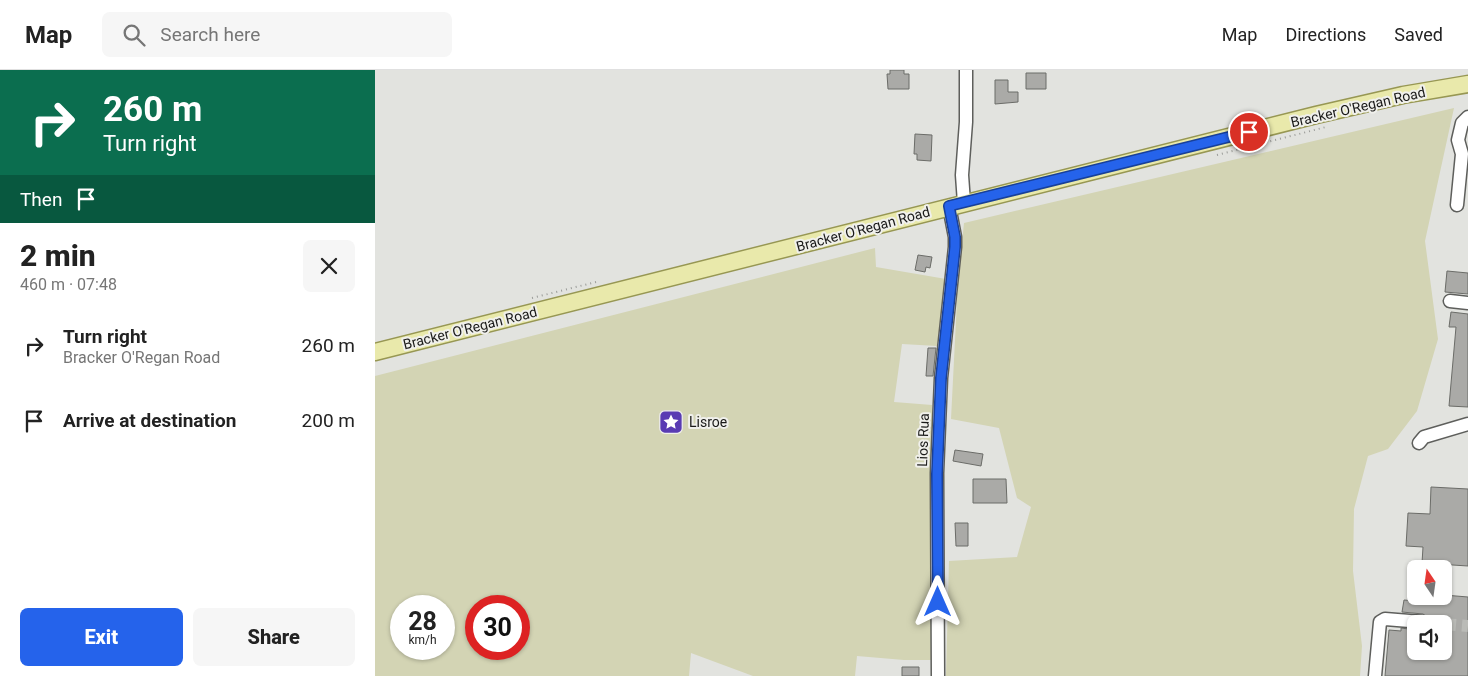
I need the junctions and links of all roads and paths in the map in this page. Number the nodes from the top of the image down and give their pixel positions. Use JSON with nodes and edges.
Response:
{"nodes":[{"id":1,"x":966,"y":70,"type":"edge"},
{"id":2,"x":1468,"y":84,"type":"edge"},
{"id":3,"x":1468,"y":117,"type":"edge"},
{"id":4,"x":957,"y":205,"type":"junction"},
{"id":5,"x":1457,"y":205,"type":"dead end"},
{"id":6,"x":1450,"y":302,"type":"dead end"},
{"id":7,"x":1468,"y":303,"type":"edge"},
{"id":8,"x":375,"y":352,"type":"edge"},
{"id":9,"x":1468,"y":424,"type":"edge"},
{"id":10,"x":1419,"y":443,"type":"dead end"},
{"id":11,"x":1407,"y":621,"type":"edge"},
{"id":12,"x":938,"y":676,"type":"edge"},
{"id":13,"x":1375,"y":676,"type":"edge"}],
"edges":[{"from":1,"to":4,"type":"street","name":"Lios Rua"},
{"from":2,"to":4,"type":"main road","name":"Bracker O'Regan Road"},
{"from":3,"to":5,"type":"street"},
{"from":4,"to":8,"type":"main road","name":"Bracker O'Regan Road"},
{"from":4,"to":12,"type":"street","name":"Lios Rua"},
{"from":6,"to":7,"type":"street"},
{"from":9,"to":10,"type":"street"},
{"from":11,"to":13,"type":"street"}]}
